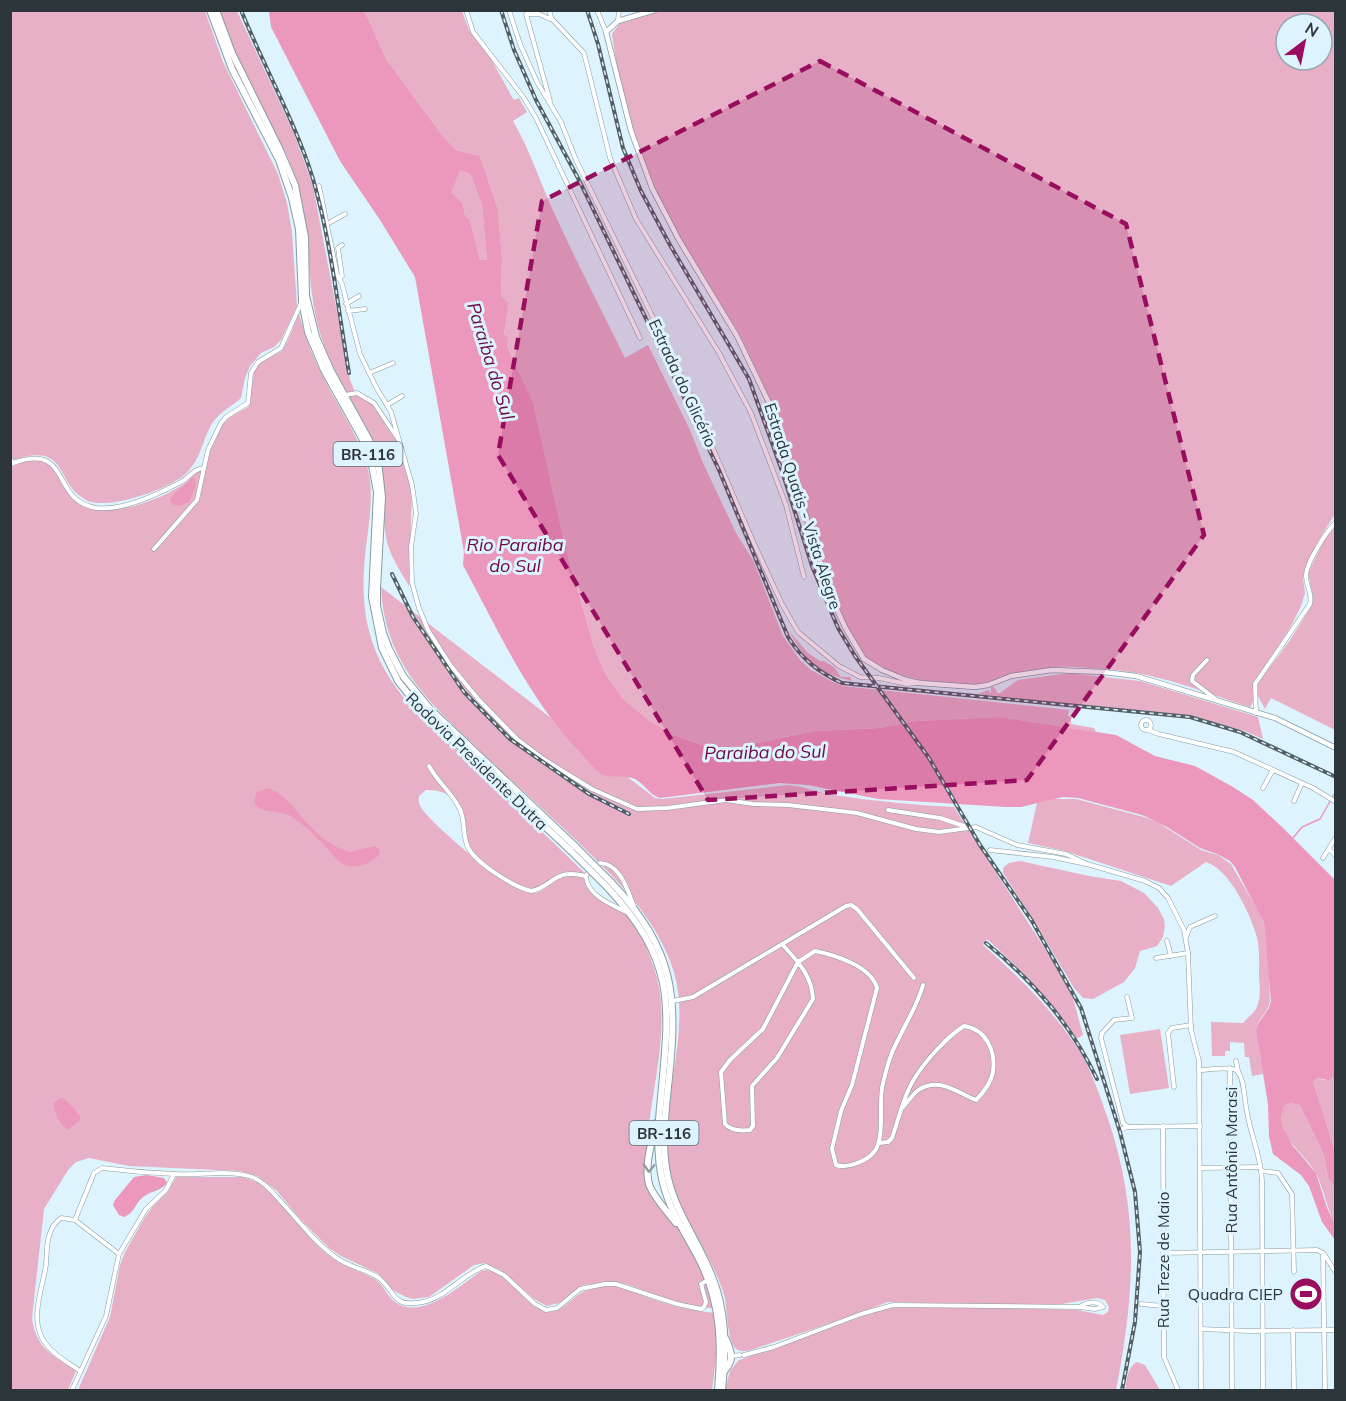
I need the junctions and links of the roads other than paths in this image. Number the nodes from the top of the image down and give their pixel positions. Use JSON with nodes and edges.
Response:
{"nodes":[{"id":1,"x":210,"y":10,"type":"edge"},
{"id":2,"x":216,"y":10,"type":"edge"},
{"id":3,"x":466,"y":10,"type":"edge"},
{"id":4,"x":508,"y":10,"type":"edge"},
{"id":5,"x":549,"y":10,"type":"edge"},
{"id":6,"x":597,"y":10,"type":"edge"},
{"id":7,"x":619,"y":10,"type":"edge"},
{"id":8,"x":655,"y":10,"type":"edge"},
{"id":9,"x":527,"y":12,"type":"edge"},
{"id":10,"x":551,"y":18,"type":"junction"},
{"id":11,"x":618,"y":21,"type":"junction"},
{"id":12,"x":606,"y":32,"type":"junction"},
{"id":13,"x":552,"y":108,"type":"junction"},
{"id":14,"x":319,"y":186,"type":"dead end"},
{"id":15,"x":345,"y":214,"type":"dead end"},
{"id":16,"x":327,"y":224,"type":"junction"},
{"id":17,"x":342,"y":245,"type":"dead end"},
{"id":18,"x":339,"y":279,"type":"junction"},
{"id":19,"x":359,"y":296,"type":"dead end"},
{"id":20,"x":302,"y":301,"type":"junction"},
{"id":21,"x":346,"y":304,"type":"junction"},
{"id":22,"x":365,"y":309,"type":"dead end"},
{"id":23,"x":348,"y":311,"type":"junction"},
{"id":24,"x":640,"y":338,"type":"dead end"},
{"id":25,"x":393,"y":363,"type":"dead end"},
{"id":26,"x":369,"y":373,"type":"junction"},
{"id":27,"x":345,"y":395,"type":"junction"},
{"id":28,"x":402,"y":396,"type":"dead end"},
{"id":29,"x":387,"y":405,"type":"junction"},
{"id":30,"x":401,"y":442,"type":"junction"},
{"id":31,"x":10,"y":458,"type":"edge"},
{"id":32,"x":12,"y":464,"type":"edge"},
{"id":33,"x":204,"y":468,"type":"junction"},
{"id":34,"x":1335,"y":522,"type":"edge"},
{"id":35,"x":154,"y":549,"type":"dead end"},
{"id":36,"x":804,"y":577,"type":"dead end"},
{"id":37,"x":1207,"y":660,"type":"dead end"},
{"id":38,"x":920,"y":683,"type":"junction"},
{"id":39,"x":1218,"y":700,"type":"junction"},
{"id":40,"x":1256,"y":713,"type":"junction"},
{"id":41,"x":1148,"y":730,"type":"dead end"},
{"id":42,"x":1335,"y":748,"type":"edge"},
{"id":43,"x":429,"y":766,"type":"dead end"},
{"id":44,"x":1273,"y":770,"type":"junction"},
{"id":45,"x":1302,"y":783,"type":"junction"},
{"id":46,"x":1263,"y":788,"type":"dead end"},
{"id":47,"x":1294,"y":801,"type":"dead end"},
{"id":48,"x":1335,"y":801,"type":"edge"},
{"id":49,"x":888,"y":810,"type":"dead end"},
{"id":50,"x":967,"y":827,"type":"junction"},
{"id":51,"x":1335,"y":837,"type":"edge"},
{"id":52,"x":573,"y":849,"type":"junction"},
{"id":53,"x":1329,"y":849,"type":"junction"},
{"id":54,"x":990,"y":850,"type":"dead end"},
{"id":55,"x":1335,"y":856,"type":"edge"},
{"id":56,"x":1323,"y":858,"type":"dead end"},
{"id":57,"x":1087,"y":864,"type":"junction"},
{"id":58,"x":586,"y":876,"type":"junction"},
{"id":59,"x":634,"y":912,"type":"junction"},
{"id":60,"x":1215,"y":916,"type":"dead end"},
{"id":61,"x":1186,"y":940,"type":"junction"},
{"id":62,"x":1167,"y":941,"type":"dead end"},
{"id":63,"x":782,"y":944,"type":"junction"},
{"id":64,"x":1188,"y":953,"type":"junction"},
{"id":65,"x":1171,"y":956,"type":"junction"},
{"id":66,"x":1156,"y":958,"type":"dead end"},
{"id":67,"x":798,"y":962,"type":"junction"},
{"id":68,"x":914,"y":978,"type":"dead end"},
{"id":69,"x":923,"y":985,"type":"dead end"},
{"id":70,"x":1127,"y":997,"type":"dead end"},
{"id":71,"x":673,"y":1000,"type":"junction"},
{"id":72,"x":1191,"y":1025,"type":"junction"},
{"id":73,"x":1236,"y":1061,"type":"dead end"},
{"id":74,"x":1231,"y":1068,"type":"junction"},
{"id":75,"x":1200,"y":1071,"type":"junction"},
{"id":76,"x":1238,"y":1072,"type":"junction"},
{"id":77,"x":1174,"y":1087,"type":"dead end"},
{"id":78,"x":903,"y":1107,"type":"junction"},
{"id":79,"x":660,"y":1108,"type":"junction"},
{"id":80,"x":1163,"y":1126,"type":"junction"},
{"id":81,"x":1200,"y":1126,"type":"junction"},
{"id":82,"x":1128,"y":1127,"type":"junction"},
{"id":83,"x":1122,"y":1129,"type":"dead end"},
{"id":84,"x":879,"y":1143,"type":"junction"},
{"id":85,"x":1200,"y":1168,"type":"junction"},
{"id":86,"x":1231,"y":1168,"type":"junction"},
{"id":87,"x":1261,"y":1169,"type":"junction"},
{"id":88,"x":174,"y":1174,"type":"junction"},
{"id":89,"x":75,"y":1220,"type":"junction"},
{"id":90,"x":688,"y":1237,"type":"junction"},
{"id":91,"x":1232,"y":1251,"type":"junction"},
{"id":92,"x":1262,"y":1251,"type":"junction"},
{"id":93,"x":1293,"y":1251,"type":"junction"},
{"id":94,"x":1201,"y":1252,"type":"junction"},
{"id":95,"x":1163,"y":1253,"type":"junction"},
{"id":96,"x":1323,"y":1253,"type":"junction"},
{"id":97,"x":119,"y":1254,"type":"junction"},
{"id":98,"x":1294,"y":1272,"type":"dead end"},
{"id":99,"x":1335,"y":1273,"type":"edge"},
{"id":100,"x":708,"y":1280,"type":"junction"},
{"id":101,"x":1141,"y":1304,"type":"dead end"},
{"id":102,"x":1163,"y":1306,"type":"junction"},
{"id":103,"x":1080,"y":1307,"type":"junction"},
{"id":104,"x":1201,"y":1329,"type":"junction"},
{"id":105,"x":1293,"y":1330,"type":"junction"},
{"id":106,"x":1324,"y":1330,"type":"junction"},
{"id":107,"x":1335,"y":1330,"type":"edge"},
{"id":108,"x":1232,"y":1331,"type":"junction"},
{"id":109,"x":1264,"y":1331,"type":"junction"},
{"id":110,"x":725,"y":1334,"type":"junction"},
{"id":111,"x":739,"y":1355,"type":"junction"},
{"id":112,"x":80,"y":1371,"type":"junction"},
{"id":113,"x":724,"y":1371,"type":"junction"},
{"id":114,"x":72,"y":1390,"type":"edge"},
{"id":115,"x":720,"y":1390,"type":"edge"},
{"id":116,"x":1178,"y":1390,"type":"edge"},
{"id":117,"x":1201,"y":1390,"type":"edge"},
{"id":118,"x":1232,"y":1390,"type":"edge"},
{"id":119,"x":1263,"y":1390,"type":"edge"},
{"id":120,"x":1294,"y":1390,"type":"edge"},
{"id":121,"x":1325,"y":1390,"type":"edge"}],
"edges":[{"from":1,"to":20,"type":"highway","name":"Rodovia Presidente Dutra","number":"BR-116"},
{"from":2,"to":27,"type":"highway","name":"Rodovia Presidente Dutra","number":"BR-116"},
{"from":3,"to":24,"type":"street"},
{"from":4,"to":13,"type":"street","name":"Estrada do Glicério"},
{"from":5,"to":10,"type":"street"},
{"from":6,"to":12,"type":"street"},
{"from":7,"to":11,"type":"street"},
{"from":8,"to":11,"type":"street"},
{"from":9,"to":10,"type":"street"},
{"from":9,"to":13,"type":"street"},
{"from":10,"to":36,"type":"street"},
{"from":11,"to":12,"type":"street"},
{"from":12,"to":38,"type":"street","name":"Estrada Quatis - Vista Alegre"},
{"from":13,"to":38,"type":"street","name":"Estrada do Glicério"},
{"from":14,"to":16,"type":"street"},
{"from":15,"to":16,"type":"street"},
{"from":16,"to":18,"type":"street"},
{"from":17,"to":18,"type":"street"},
{"from":18,"to":21,"type":"street"},
{"from":19,"to":21,"type":"street"},
{"from":20,"to":33,"type":"street"},
{"from":20,"to":52,"type":"highway","name":"Rodovia Presidente Dutra","number":"BR-116"},
{"from":21,"to":23,"type":"street"},
{"from":22,"to":23,"type":"street"},
{"from":23,"to":26,"type":"street"},
{"from":25,"to":26,"type":"street"},
{"from":26,"to":29,"type":"street"},
{"from":27,"to":30,"type":"street"},
{"from":27,"to":52,"type":"highway","name":"Rodovia Presidente Dutra","number":"BR-116"},
{"from":28,"to":29,"type":"street"},
{"from":29,"to":30,"type":"street"},
{"from":30,"to":50,"type":"street"},
{"from":31,"to":32,"type":"street"},
{"from":32,"to":33,"type":"street"},
{"from":33,"to":35,"type":"street"},
{"from":34,"to":40,"type":"street"},
{"from":37,"to":39,"type":"street"},
{"from":38,"to":39,"type":"street","name":"Estrada Quatis - Vista Alegre"},
{"from":39,"to":40,"type":"street","name":"Estrada Quatis - Vista Alegre"},
{"from":40,"to":42,"type":"street","name":"Estrada Quatis - Vista Alegre"},
{"from":41,"to":44,"type":"street"},
{"from":43,"to":58,"type":"street"},
{"from":44,"to":45,"type":"street"},
{"from":44,"to":46,"type":"street"},
{"from":45,"to":47,"type":"street"},
{"from":45,"to":48,"type":"street"},
{"from":49,"to":50,"type":"street"},
{"from":50,"to":57,"type":"street"},
{"from":51,"to":53,"type":"street"},
{"from":52,"to":59,"type":"highway","name":"Rodovia Presidente Dutra","number":"BR-116","bridge":true},
{"from":53,"to":55,"type":"street"},
{"from":53,"to":56,"type":"street"},
{"from":54,"to":57,"type":"street"},
{"from":57,"to":61,"type":"street"},
{"from":58,"to":59,"type":"street"},
{"from":58,"to":59,"type":"street"},
{"from":59,"to":71,"type":"highway","name":"Rodovia Presidente Dutra","number":"BR-116"},
{"from":59,"to":79,"type":"highway","name":"Rodovia Presidente Dutra","number":"BR-116"},
{"from":60,"to":61,"type":"street"},
{"from":61,"to":64,"type":"street"},
{"from":62,"to":65,"type":"street"},
{"from":63,"to":67,"type":"street"},
{"from":63,"to":68,"type":"street"},
{"from":63,"to":71,"type":"street"},
{"from":64,"to":65,"type":"street"},
{"from":64,"to":72,"type":"street"},
{"from":65,"to":66,"type":"street"},
{"from":67,"to":67,"type":"street"},
{"from":67,"to":84,"type":"street"},
{"from":69,"to":84,"type":"street"},
{"from":70,"to":82,"type":"street"},
{"from":71,"to":110,"type":"highway","name":"Rodovia Presidente Dutra","number":"BR-116"},
{"from":72,"to":75,"type":"street"},
{"from":72,"to":77,"type":"street"},
{"from":73,"to":76,"type":"street"},
{"from":74,"to":75,"type":"street"},
{"from":74,"to":76,"type":"street"},
{"from":74,"to":86,"type":"street","name":"Rua Antônio Marasi"},
{"from":75,"to":81,"type":"street"},
{"from":76,"to":87,"type":"street"},
{"from":78,"to":78,"type":"street"},
{"from":78,"to":84,"type":"street"},
{"from":79,"to":90,"type":"highway","name":"Rodovia Presidente Dutra","number":"BR-116"},
{"from":79,"to":90,"type":"highway","one_way":true},
{"from":80,"to":81,"type":"street"},
{"from":80,"to":82,"type":"street"},
{"from":80,"to":95,"type":"street","name":"Rua Treze de Maio"},
{"from":81,"to":85,"type":"street"},
{"from":82,"to":83,"type":"street"},
{"from":85,"to":86,"type":"street"},
{"from":85,"to":94,"type":"street"},
{"from":86,"to":87,"type":"street"},
{"from":86,"to":91,"type":"street","name":"Rua Antônio Marasi"},
{"from":87,"to":92,"type":"street"},
{"from":87,"to":93,"type":"street"},
{"from":88,"to":89,"type":"street"},
{"from":88,"to":97,"type":"street"},
{"from":88,"to":100,"type":"street"},
{"from":89,"to":97,"type":"street"},
{"from":89,"to":112,"type":"street"},
{"from":90,"to":100,"type":"highway","name":"Rodovia Presidente Dutra","number":"BR-116"},
{"from":91,"to":92,"type":"street"},
{"from":91,"to":94,"type":"street"},
{"from":91,"to":108,"type":"street","name":"Rua Antônio Marasi"},
{"from":92,"to":93,"type":"street"},
{"from":92,"to":109,"type":"street"},
{"from":93,"to":96,"type":"street"},
{"from":93,"to":98,"type":"street"},
{"from":94,"to":95,"type":"street"},
{"from":94,"to":104,"type":"street"},
{"from":95,"to":102,"type":"street","name":"Rua Treze de Maio"},
{"from":96,"to":99,"type":"street"},
{"from":96,"to":106,"type":"street"},
{"from":97,"to":112,"type":"street"},
{"from":100,"to":115,"type":"highway","name":"Rodovia Presidente Dutra","number":"BR-116"},
{"from":101,"to":102,"type":"street"},
{"from":102,"to":116,"type":"street","name":"Rua Treze de Maio"},
{"from":103,"to":103,"type":"street"},
{"from":103,"to":111,"type":"street"},
{"from":104,"to":108,"type":"street"},
{"from":104,"to":117,"type":"street"},
{"from":105,"to":106,"type":"street"},
{"from":105,"to":109,"type":"street"},
{"from":105,"to":120,"type":"street"},
{"from":106,"to":107,"type":"street"},
{"from":106,"to":121,"type":"street"},
{"from":108,"to":109,"type":"street"},
{"from":108,"to":118,"type":"street","name":"Rua Antônio Marasi"},
{"from":109,"to":119,"type":"street"},
{"from":110,"to":111,"type":"highway"},
{"from":110,"to":113,"type":"highway","name":"Rodovia Presidente Dutra","number":"BR-116"},
{"from":111,"to":113,"type":"highway"},
{"from":112,"to":114,"type":"street"},
{"from":113,"to":115,"type":"highway","name":"Rodovia Presidente Dutra","number":"BR-116"}]}
